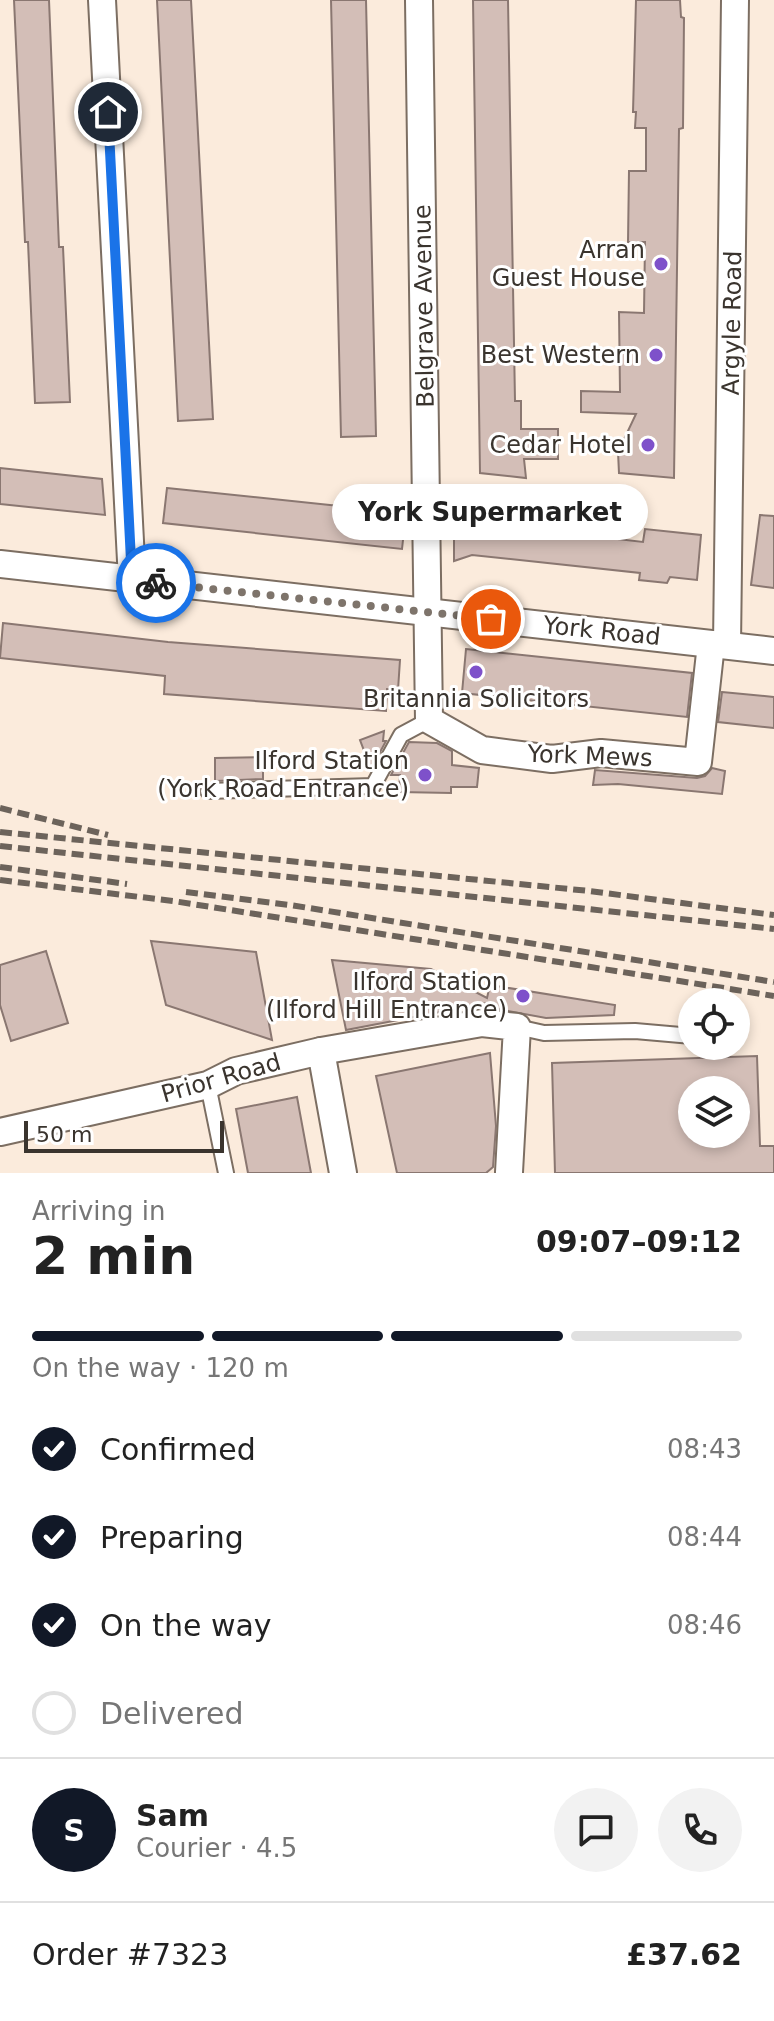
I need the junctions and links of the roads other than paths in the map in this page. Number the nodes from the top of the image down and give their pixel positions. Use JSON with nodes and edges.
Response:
{"nodes":[{"id":1,"x":102,"y":0,"type":"edge"},
{"id":2,"x":419,"y":0,"type":"edge"},
{"id":3,"x":735,"y":0,"type":"edge"},
{"id":4,"x":0,"y":564,"type":"edge"},
{"id":5,"x":132,"y":580,"type":"junction"},
{"id":6,"x":428,"y":612,"type":"junction"},
{"id":7,"x":719,"y":644,"type":"junction"},
{"id":8,"x":774,"y":651,"type":"edge"},
{"id":9,"x":429,"y":720,"type":"junction"},
{"id":10,"x":208,"y":791,"type":"dead end"},
{"id":11,"x":517,"y":1027,"type":"junction"},
{"id":12,"x":678,"y":1035,"type":"edge"},
{"id":13,"x":321,"y":1051,"type":"junction"},
{"id":14,"x":208,"y":1085,"type":"junction"},
{"id":15,"x":0,"y":1132,"type":"edge"},
{"id":16,"x":509,"y":1172,"type":"edge"},
{"id":17,"x":226,"y":1173,"type":"edge"},
{"id":18,"x":343,"y":1173,"type":"edge"}],
"edges":[{"from":1,"to":5,"type":"street"},
{"from":2,"to":6,"type":"street","name":"Belgrave Avenue"},
{"from":3,"to":7,"type":"street","name":"Argyle Road"},
{"from":4,"to":5,"type":"street","name":"York Road"},
{"from":5,"to":6,"type":"street","name":"York Road"},
{"from":6,"to":7,"type":"street","name":"York Road"},
{"from":6,"to":9,"type":"street"},
{"from":7,"to":8,"type":"street","name":"York Road"},
{"from":7,"to":9,"type":"street","name":"York Mews"},
{"from":9,"to":10,"type":"lane"},
{"from":11,"to":12,"type":"lane"},
{"from":11,"to":13,"type":"street","name":"Prior Road"},
{"from":11,"to":16,"type":"street"},
{"from":13,"to":14,"type":"street","name":"Prior Road"},
{"from":13,"to":18,"type":"street"},
{"from":14,"to":15,"type":"street","name":"Prior Road"},
{"from":14,"to":17,"type":"lane"}]}
